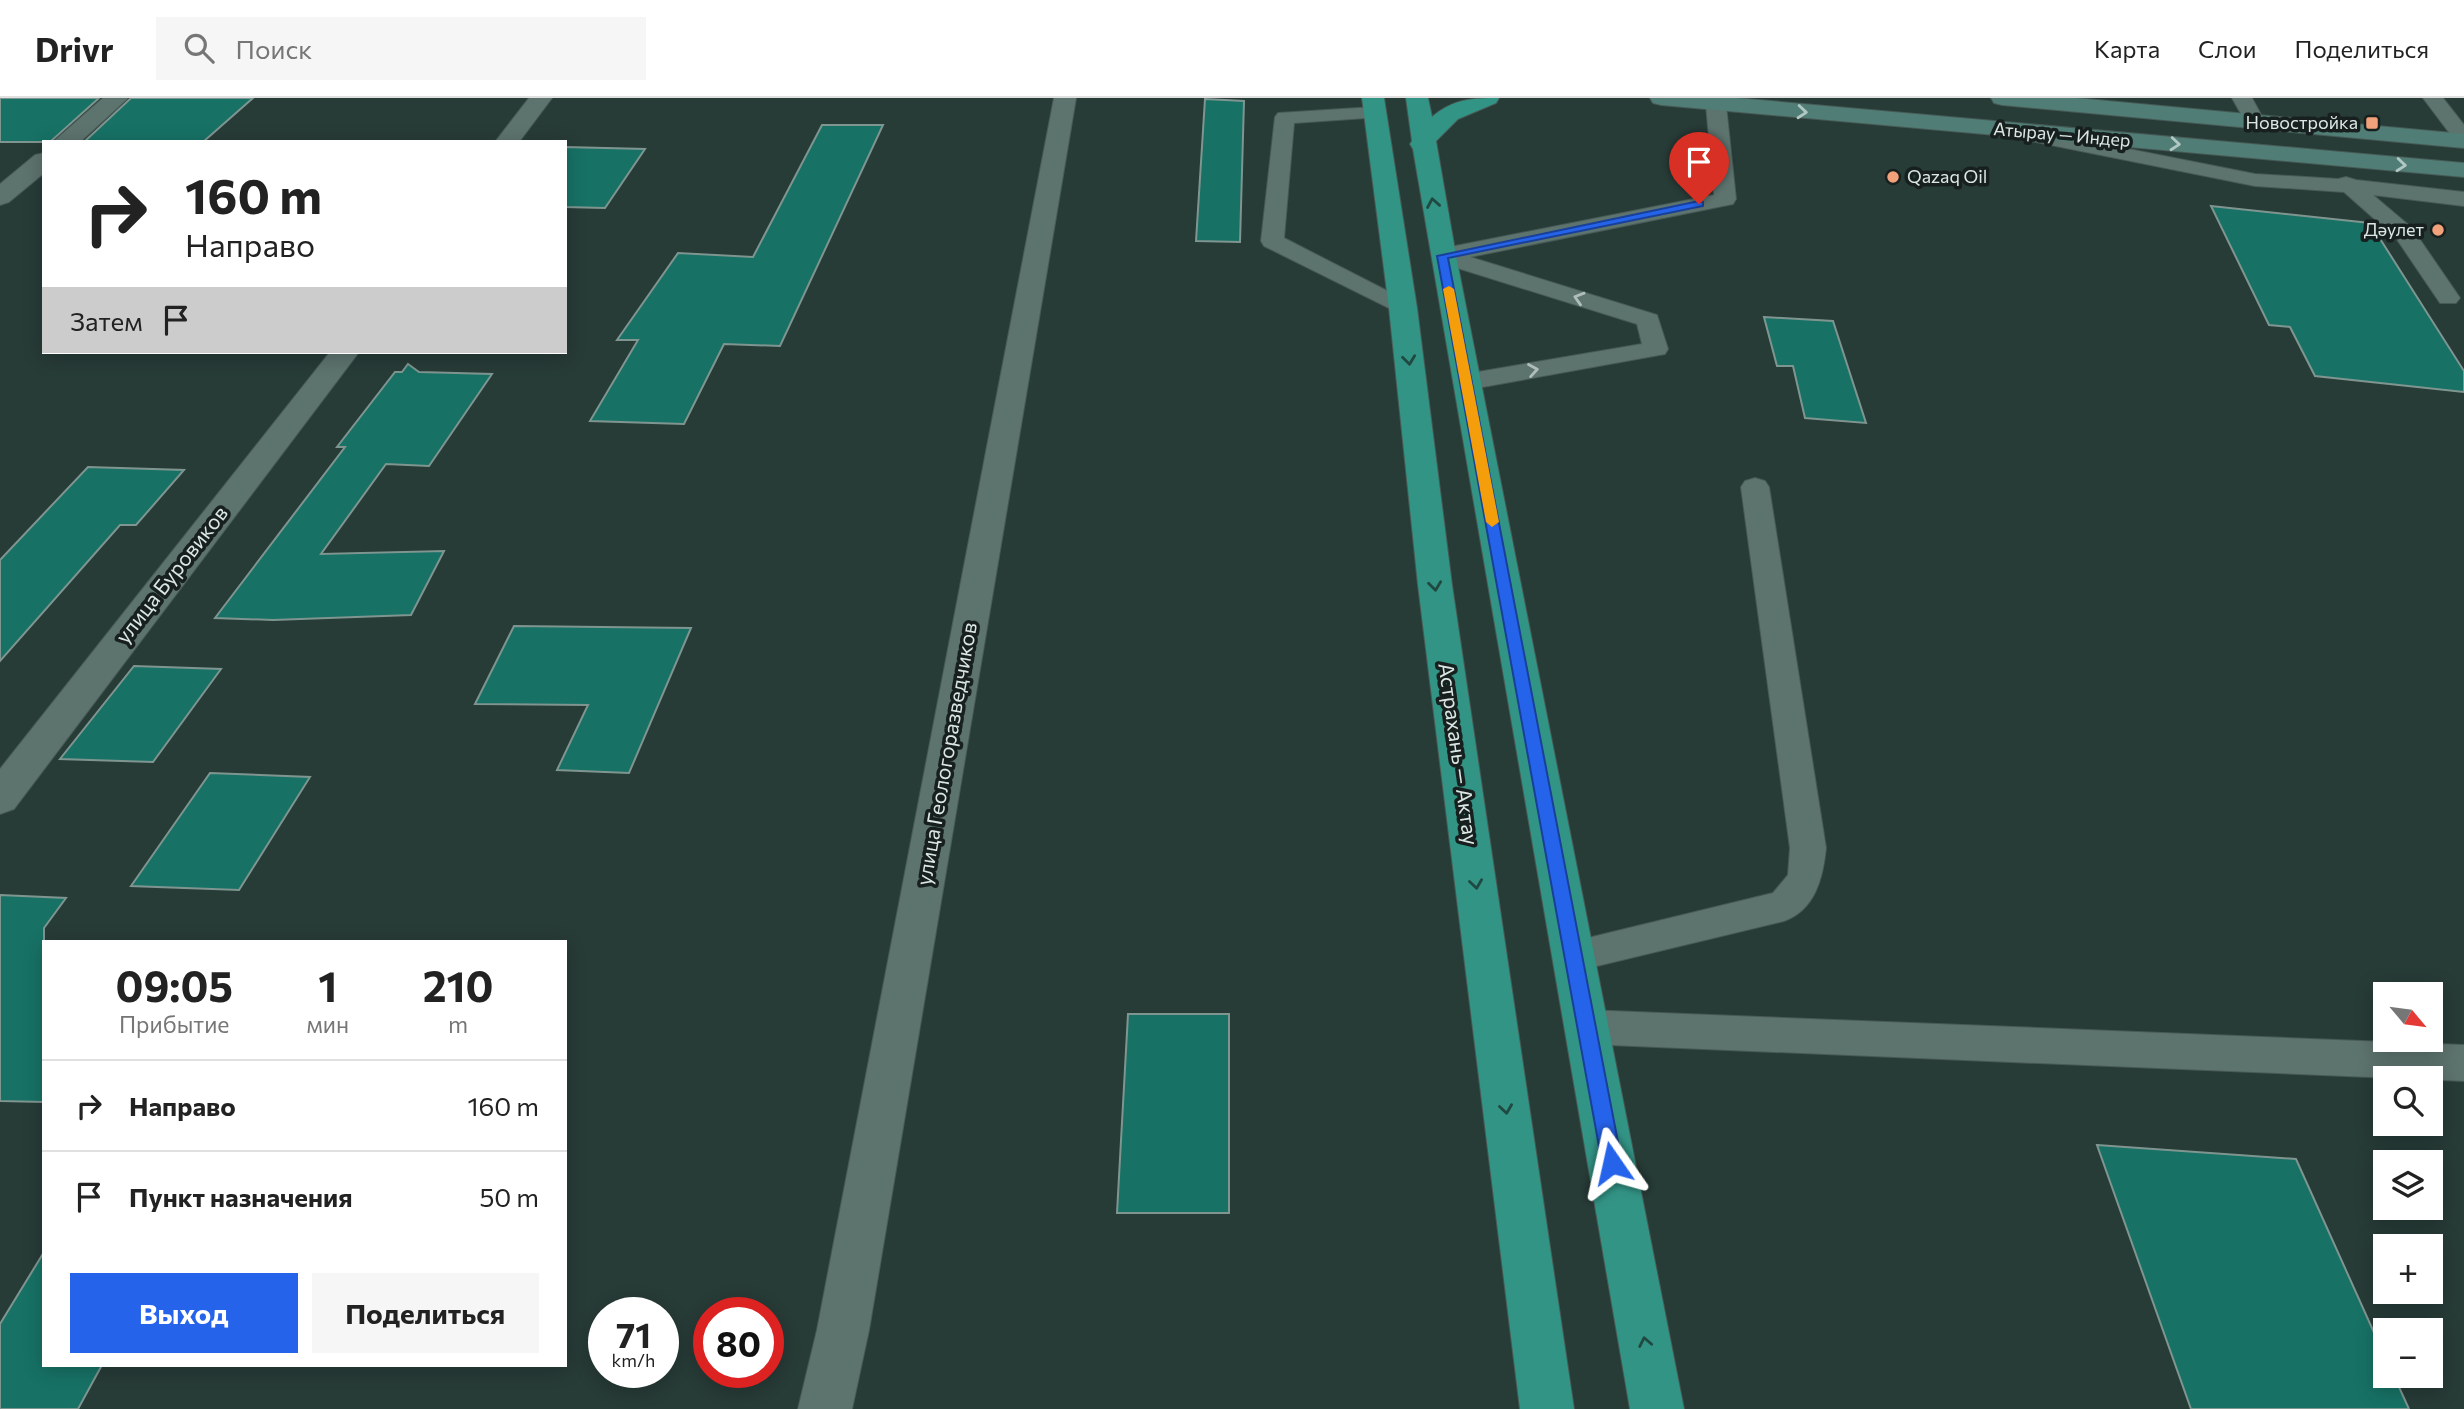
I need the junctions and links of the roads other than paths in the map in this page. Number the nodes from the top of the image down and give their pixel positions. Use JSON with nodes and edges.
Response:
{"nodes":[{"id":1,"x":117,"y":98,"type":"edge"},
{"id":2,"x":541,"y":98,"type":"edge"},
{"id":3,"x":1065,"y":98,"type":"edge"},
{"id":4,"x":1417,"y":98,"type":"edge"},
{"id":5,"x":1488,"y":98,"type":"edge"},
{"id":6,"x":1661,"y":98,"type":"edge"},
{"id":7,"x":2002,"y":98,"type":"edge"},
{"id":8,"x":2242,"y":98,"type":"edge"},
{"id":9,"x":2433,"y":98,"type":"edge"},
{"id":10,"x":2025,"y":99,"type":"edge"},
{"id":11,"x":1373,"y":105,"type":"edge"},
{"id":12,"x":1716,"y":105,"type":"junction"},
{"id":13,"x":2256,"y":124,"type":"junction"},
{"id":14,"x":2000,"y":130,"type":"junction"},
{"id":15,"x":67,"y":140,"type":"edge"},
{"id":16,"x":509,"y":140,"type":"edge"},
{"id":17,"x":2464,"y":140,"type":"edge"},
{"id":18,"x":1422,"y":144,"type":"junction"},
{"id":19,"x":2326,"y":158,"type":"junction"},
{"id":20,"x":42,"y":162,"type":"edge"},
{"id":21,"x":2464,"y":170,"type":"edge"},
{"id":22,"x":2348,"y":186,"type":"junction"},
{"id":23,"x":0,"y":197,"type":"edge"},
{"id":24,"x":2464,"y":199,"type":"edge"},
{"id":25,"x":1443,"y":256,"type":"junction"},
{"id":26,"x":2448,"y":298,"type":"dead end"},
{"id":27,"x":1403,"y":308,"type":"junction"},
{"id":28,"x":343,"y":354,"type":"edge"},
{"id":29,"x":1466,"y":382,"type":"junction"},
{"id":30,"x":1755,"y":487,"type":"dead end"},
{"id":31,"x":0,"y":798,"type":"edge"},
{"id":32,"x":1572,"y":956,"type":"junction"},
{"id":33,"x":1586,"y":1027,"type":"junction"},
{"id":34,"x":2464,"y":1063,"type":"edge"},
{"id":35,"x":825,"y":1409,"type":"edge"},
{"id":36,"x":1547,"y":1409,"type":"edge"},
{"id":37,"x":1657,"y":1409,"type":"edge"}],
"edges":[{"from":1,"to":15,"type":"street"},
{"from":2,"to":16,"type":"street"},
{"from":3,"to":35,"type":"street","name":"улица Геологоразведчиков"},
{"from":4,"to":18,"type":"highway"},
{"from":5,"to":18,"type":"highway"},
{"from":6,"to":12,"type":"main road","name":"Атырау — Индер"},
{"from":7,"to":10,"type":"main road","name":"Атырау — Индер"},
{"from":8,"to":13,"type":"lane"},
{"from":9,"to":17,"type":"lane"},
{"from":10,"to":13,"type":"main road","name":"Атырау — Индер"},
{"from":11,"to":27,"type":"highway","name":"Астрахань — Актау"},
{"from":11,"to":27,"type":"lane"},
{"from":12,"to":14,"type":"main road","name":"Атырау — Индер","one_way":true},
{"from":12,"to":25,"type":"lane"},
{"from":13,"to":17,"type":"main road","name":"Атырау — Индер"},
{"from":14,"to":19,"type":"main road","name":"Атырау — Индер","one_way":true},
{"from":14,"to":22,"type":"lane"},
{"from":25,"to":18,"type":"highway","one_way":true},
{"from":19,"to":21,"type":"main road","name":"Атырау — Индер","one_way":true},
{"from":19,"to":22,"type":"lane"},
{"from":20,"to":23,"type":"street"},
{"from":22,"to":24,"type":"lane"},
{"from":22,"to":26,"type":"lane"},
{"from":25,"to":29,"type":"highway"},
{"from":29,"to":25,"type":"lane","one_way":true},
{"from":27,"to":36,"type":"highway","name":"Астрахань — Актау","one_way":true},
{"from":28,"to":31,"type":"street","name":"улица Буровиков"},
{"from":29,"to":32,"type":"highway"},
{"from":30,"to":32,"type":"lane"},
{"from":32,"to":33,"type":"highway"},
{"from":33,"to":34,"type":"lane"},
{"from":37,"to":33,"type":"highway","one_way":true}]}
